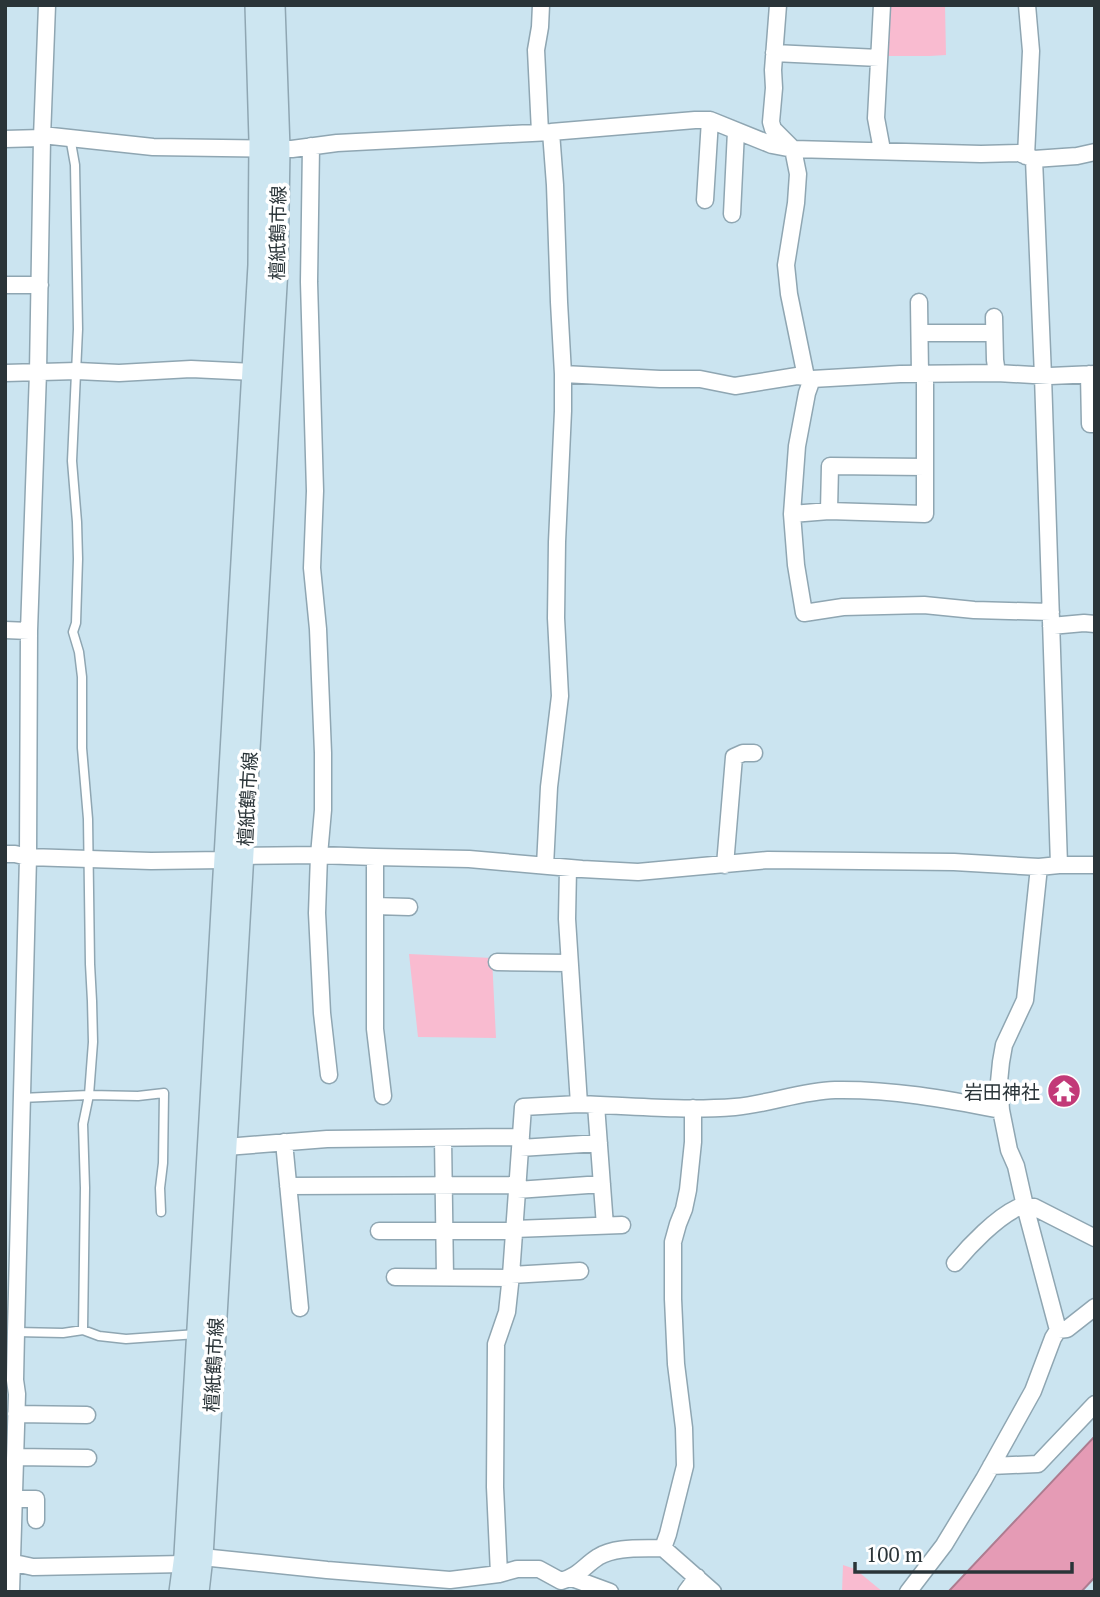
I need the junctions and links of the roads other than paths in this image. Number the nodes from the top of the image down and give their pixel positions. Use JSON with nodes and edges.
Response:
{"nodes":[{"id":1,"x":47,"y":5,"type":"edge"},
{"id":2,"x":256,"y":5,"type":"edge"},
{"id":3,"x":274,"y":5,"type":"edge"},
{"id":4,"x":541,"y":5,"type":"edge"},
{"id":5,"x":778,"y":5,"type":"edge"},
{"id":6,"x":882,"y":5,"type":"edge"},
{"id":7,"x":1027,"y":5,"type":"edge"},
{"id":8,"x":775,"y":53,"type":"junction"},
{"id":9,"x":878,"y":58,"type":"junction"},
{"id":10,"x":710,"y":120,"type":"junction"},
{"id":11,"x":736,"y":131,"type":"junction"},
{"id":12,"x":545,"y":132,"type":"junction"},
{"id":13,"x":42,"y":137,"type":"junction"},
{"id":14,"x":71,"y":137,"type":"junction"},
{"id":15,"x":5,"y":139,"type":"edge"},
{"id":16,"x":312,"y":146,"type":"junction"},
{"id":17,"x":269,"y":149,"type":"junction"},
{"id":18,"x":793,"y":149,"type":"junction"},
{"id":19,"x":882,"y":150,"type":"junction"},
{"id":20,"x":1095,"y":152,"type":"edge"},
{"id":21,"x":1030,"y":157,"type":"junction"},
{"id":22,"x":705,"y":200,"type":"dead end"},
{"id":23,"x":732,"y":214,"type":"dead end"},
{"id":24,"x":5,"y":285,"type":"edge"},
{"id":25,"x":40,"y":285,"type":"junction"},
{"id":26,"x":919,"y":302,"type":"dead end"},
{"id":27,"x":920,"y":333,"type":"junction"},
{"id":28,"x":77,"y":370,"type":"junction"},
{"id":29,"x":38,"y":372,"type":"junction"},
{"id":30,"x":254,"y":372,"type":"junction"},
{"id":31,"x":5,"y":373,"type":"edge"},
{"id":32,"x":997,"y":373,"type":"junction"},
{"id":33,"x":563,"y":374,"type":"junction"},
{"id":34,"x":923,"y":374,"type":"junction"},
{"id":35,"x":1092,"y":374,"type":"edge"},
{"id":36,"x":1043,"y":376,"type":"junction"},
{"id":37,"x":809,"y":378,"type":"junction"},
{"id":38,"x":1095,"y":424,"type":"edge"},
{"id":39,"x":925,"y":467,"type":"junction"},
{"id":40,"x":829,"y":511,"type":"junction"},
{"id":41,"x":792,"y":514,"type":"junction"},
{"id":42,"x":1051,"y":619,"type":"junction"},
{"id":43,"x":1095,"y":624,"type":"edge"},
{"id":44,"x":5,"y":631,"type":"edge"},
{"id":45,"x":29,"y":631,"type":"junction"},
{"id":46,"x":754,"y":753,"type":"dead end"},
{"id":47,"x":5,"y":854,"type":"edge"},
{"id":48,"x":319,"y":855,"type":"junction"},
{"id":49,"x":375,"y":856,"type":"junction"},
{"id":50,"x":28,"y":858,"type":"junction"},
{"id":51,"x":233,"y":858,"type":"junction"},
{"id":52,"x":89,"y":859,"type":"junction"},
{"id":53,"x":725,"y":864,"type":"junction"},
{"id":54,"x":1059,"y":865,"type":"junction"},
{"id":55,"x":1095,"y":865,"type":"edge"},
{"id":56,"x":545,"y":866,"type":"junction"},
{"id":57,"x":1039,"y":867,"type":"junction"},
{"id":58,"x":568,"y":868,"type":"junction"},
{"id":59,"x":375,"y":906,"type":"junction"},
{"id":60,"x":409,"y":907,"type":"dead end"},
{"id":61,"x":497,"y":962,"type":"dead end"},
{"id":62,"x":569,"y":963,"type":"junction"},
{"id":63,"x":329,"y":1075,"type":"dead end"},
{"id":64,"x":89,"y":1095,"type":"junction"},
{"id":65,"x":383,"y":1096,"type":"dead end"},
{"id":66,"x":16,"y":1099,"type":"edge"},
{"id":67,"x":579,"y":1104,"type":"junction"},
{"id":68,"x":597,"y":1105,"type":"junction"},
{"id":69,"x":693,"y":1108,"type":"junction"},
{"id":70,"x":1000,"y":1110,"type":"junction"},
{"id":71,"x":443,"y":1138,"type":"junction"},
{"id":72,"x":520,"y":1142,"type":"junction"},
{"id":73,"x":284,"y":1143,"type":"junction"},
{"id":74,"x":599,"y":1143,"type":"junction"},
{"id":75,"x":226,"y":1147,"type":"junction"},
{"id":76,"x":602,"y":1184,"type":"junction"},
{"id":77,"x":444,"y":1185,"type":"junction"},
{"id":78,"x":288,"y":1186,"type":"junction"},
{"id":79,"x":517,"y":1187,"type":"junction"},
{"id":80,"x":1025,"y":1206,"type":"junction"},
{"id":81,"x":161,"y":1212,"type":"dead end"},
{"id":82,"x":622,"y":1225,"type":"dead end"},
{"id":83,"x":605,"y":1226,"type":"junction"},
{"id":84,"x":514,"y":1230,"type":"junction"},
{"id":85,"x":379,"y":1231,"type":"dead end"},
{"id":86,"x":445,"y":1231,"type":"junction"},
{"id":87,"x":1095,"y":1238,"type":"edge"},
{"id":88,"x":955,"y":1263,"type":"dead end"},
{"id":89,"x":580,"y":1271,"type":"dead end"},
{"id":90,"x":511,"y":1276,"type":"junction"},
{"id":91,"x":395,"y":1277,"type":"dead end"},
{"id":92,"x":445,"y":1277,"type":"junction"},
{"id":93,"x":1095,"y":1307,"type":"edge"},
{"id":94,"x":300,"y":1308,"type":"dead end"},
{"id":95,"x":83,"y":1330,"type":"junction"},
{"id":96,"x":1058,"y":1330,"type":"junction"},
{"id":97,"x":10,"y":1332,"type":"edge"},
{"id":98,"x":197,"y":1334,"type":"junction"},
{"id":99,"x":1095,"y":1404,"type":"edge"},
{"id":100,"x":16,"y":1414,"type":"junction"},
{"id":101,"x":87,"y":1415,"type":"dead end"},
{"id":102,"x":15,"y":1457,"type":"junction"},
{"id":103,"x":88,"y":1458,"type":"dead end"},
{"id":104,"x":991,"y":1466,"type":"junction"},
{"id":105,"x":13,"y":1499,"type":"junction"},
{"id":106,"x":36,"y":1520,"type":"dead end"},
{"id":107,"x":663,"y":1548,"type":"junction"},
{"id":108,"x":8,"y":1561,"type":"edge"},
{"id":109,"x":193,"y":1561,"type":"junction"},
{"id":110,"x":499,"y":1574,"type":"junction"},
{"id":111,"x":697,"y":1577,"type":"junction"},
{"id":112,"x":565,"y":1583,"type":"edge"},
{"id":113,"x":11,"y":1592,"type":"edge"},
{"id":114,"x":180,"y":1592,"type":"edge"},
{"id":115,"x":198,"y":1592,"type":"edge"},
{"id":116,"x":610,"y":1592,"type":"edge"},
{"id":117,"x":686,"y":1592,"type":"edge"},
{"id":118,"x":713,"y":1592,"type":"edge"},
{"id":119,"x":908,"y":1592,"type":"edge"}],
"edges":[{"from":1,"to":13,"type":"street"},
{"from":2,"to":17,"type":"main road","name":"檀紙鶴市線"},
{"from":3,"to":17,"type":"main road","name":"檀紙鶴市線"},
{"from":4,"to":12,"type":"street"},
{"from":5,"to":8,"type":"street"},
{"from":6,"to":9,"type":"street"},
{"from":7,"to":21,"type":"street"},
{"from":8,"to":9,"type":"street"},
{"from":8,"to":18,"type":"street"},
{"from":9,"to":19,"type":"street"},
{"from":10,"to":11,"type":"street"},
{"from":10,"to":12,"type":"street"},
{"from":10,"to":22,"type":"street"},
{"from":11,"to":18,"type":"street"},
{"from":11,"to":23,"type":"street"},
{"from":12,"to":16,"type":"street"},
{"from":12,"to":33,"type":"street"},
{"from":13,"to":14,"type":"street"},
{"from":13,"to":15,"type":"street"},
{"from":13,"to":25,"type":"street"},
{"from":14,"to":17,"type":"street"},
{"from":14,"to":28,"type":"lane"},
{"from":16,"to":17,"type":"street"},
{"from":16,"to":48,"type":"street"},
{"from":17,"to":30,"type":"main road","name":"檀紙鶴市線"},
{"from":17,"to":51,"type":"main road","name":"檀紙鶴市線"},
{"from":18,"to":19,"type":"street"},
{"from":18,"to":37,"type":"street"},
{"from":19,"to":21,"type":"street"},
{"from":20,"to":21,"type":"street"},
{"from":21,"to":36,"type":"street"},
{"from":24,"to":25,"type":"street"},
{"from":25,"to":29,"type":"street"},
{"from":26,"to":27,"type":"street"},
{"from":27,"to":32,"type":"street"},
{"from":27,"to":34,"type":"street"},
{"from":28,"to":29,"type":"street"},
{"from":28,"to":30,"type":"street"},
{"from":28,"to":52,"type":"lane"},
{"from":29,"to":31,"type":"street"},
{"from":29,"to":45,"type":"street"},
{"from":30,"to":51,"type":"main road","name":"檀紙鶴市線"},
{"from":32,"to":34,"type":"street"},
{"from":32,"to":36,"type":"street"},
{"from":33,"to":37,"type":"street"},
{"from":33,"to":56,"type":"street"},
{"from":34,"to":37,"type":"street"},
{"from":34,"to":39,"type":"street"},
{"from":35,"to":36,"type":"street"},
{"from":35,"to":38,"type":"street"},
{"from":36,"to":42,"type":"street"},
{"from":37,"to":41,"type":"street"},
{"from":39,"to":40,"type":"street"},
{"from":39,"to":40,"type":"street"},
{"from":40,"to":41,"type":"street"},
{"from":41,"to":42,"type":"street"},
{"from":42,"to":43,"type":"street"},
{"from":42,"to":54,"type":"street"},
{"from":44,"to":45,"type":"street"},
{"from":45,"to":50,"type":"street"},
{"from":46,"to":53,"type":"street"},
{"from":47,"to":50,"type":"street"},
{"from":48,"to":49,"type":"street"},
{"from":48,"to":51,"type":"street"},
{"from":48,"to":63,"type":"street"},
{"from":49,"to":56,"type":"street"},
{"from":49,"to":59,"type":"street"},
{"from":50,"to":52,"type":"street"},
{"from":50,"to":66,"type":"street"},
{"from":51,"to":52,"type":"street"},
{"from":51,"to":75,"type":"main road","name":"檀紙鶴市線"},
{"from":51,"to":98,"type":"main road","name":"檀紙鶴市線"},
{"from":52,"to":64,"type":"lane"},
{"from":53,"to":57,"type":"street"},
{"from":53,"to":58,"type":"street"},
{"from":54,"to":55,"type":"street"},
{"from":54,"to":57,"type":"street"},
{"from":56,"to":58,"type":"street"},
{"from":57,"to":70,"type":"street"},
{"from":58,"to":62,"type":"street"},
{"from":59,"to":60,"type":"street"},
{"from":59,"to":65,"type":"street"},
{"from":61,"to":62,"type":"street"},
{"from":62,"to":67,"type":"street"},
{"from":64,"to":66,"type":"lane"},
{"from":64,"to":81,"type":"lane"},
{"from":64,"to":95,"type":"lane"},
{"from":66,"to":97,"type":"street"},
{"from":67,"to":68,"type":"street"},
{"from":67,"to":72,"type":"street"},
{"from":68,"to":69,"type":"street"},
{"from":68,"to":74,"type":"street"},
{"from":69,"to":70,"type":"street"},
{"from":69,"to":107,"type":"street"},
{"from":70,"to":80,"type":"street"},
{"from":71,"to":72,"type":"street"},
{"from":71,"to":73,"type":"street"},
{"from":71,"to":77,"type":"street"},
{"from":72,"to":74,"type":"street"},
{"from":72,"to":79,"type":"street"},
{"from":73,"to":75,"type":"street"},
{"from":73,"to":78,"type":"street"},
{"from":74,"to":76,"type":"street"},
{"from":75,"to":109,"type":"main road","name":"檀紙鶴市線"},
{"from":76,"to":79,"type":"street"},
{"from":76,"to":83,"type":"street"},
{"from":77,"to":78,"type":"street"},
{"from":77,"to":79,"type":"street"},
{"from":77,"to":86,"type":"street"},
{"from":78,"to":94,"type":"street"},
{"from":79,"to":84,"type":"street"},
{"from":80,"to":87,"type":"street"},
{"from":80,"to":88,"type":"street"},
{"from":80,"to":96,"type":"street"},
{"from":82,"to":83,"type":"street"},
{"from":83,"to":84,"type":"street"},
{"from":84,"to":86,"type":"street"},
{"from":84,"to":90,"type":"street"},
{"from":85,"to":86,"type":"street"},
{"from":86,"to":92,"type":"street"},
{"from":89,"to":90,"type":"street"},
{"from":90,"to":92,"type":"street"},
{"from":90,"to":110,"type":"street"},
{"from":91,"to":92,"type":"street"},
{"from":93,"to":96,"type":"street"},
{"from":95,"to":97,"type":"lane"},
{"from":95,"to":98,"type":"lane"},
{"from":96,"to":104,"type":"street"},
{"from":97,"to":100,"type":"street"},
{"from":98,"to":109,"type":"main road","name":"檀紙鶴市線"},
{"from":99,"to":104,"type":"street"},
{"from":100,"to":101,"type":"street"},
{"from":100,"to":102,"type":"street"},
{"from":102,"to":103,"type":"street"},
{"from":102,"to":105,"type":"street"},
{"from":104,"to":119,"type":"street"},
{"from":105,"to":106,"type":"street"},
{"from":105,"to":108,"type":"street"},
{"from":107,"to":111,"type":"street"},
{"from":107,"to":112,"type":"street"},
{"from":108,"to":109,"type":"street"},
{"from":108,"to":113,"type":"street"},
{"from":109,"to":110,"type":"street"},
{"from":109,"to":114,"type":"main road","name":"檀紙鶴市線"},
{"from":109,"to":115,"type":"main road","name":"檀紙鶴市線"},
{"from":110,"to":112,"type":"street"},
{"from":111,"to":117,"type":"street"},
{"from":111,"to":118,"type":"street"},
{"from":112,"to":116,"type":"street"}]}
